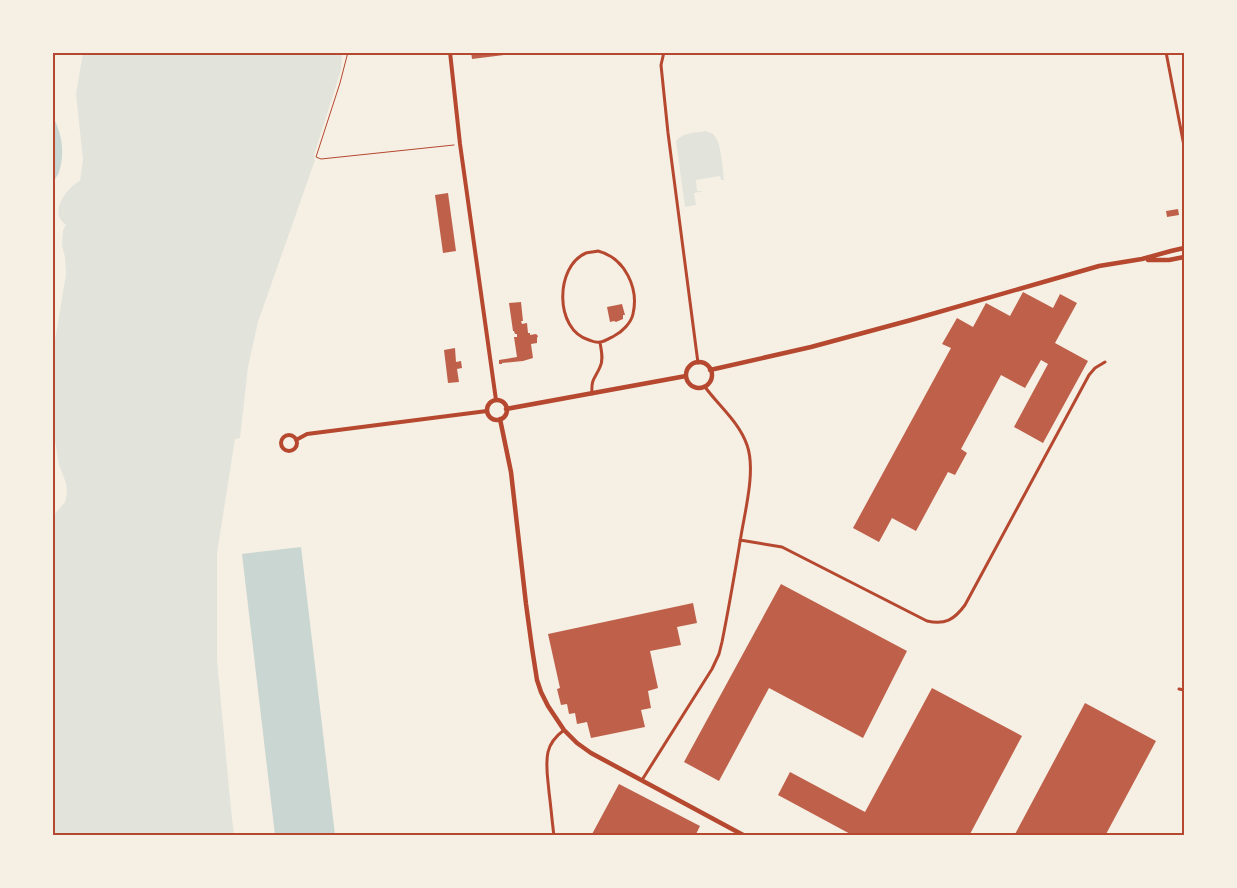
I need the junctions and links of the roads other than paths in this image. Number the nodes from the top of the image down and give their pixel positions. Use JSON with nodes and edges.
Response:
{"nodes":[{"id":1,"x":450,"y":52,"type":"edge"},
{"id":2,"x":664,"y":52,"type":"edge"},
{"id":3,"x":1166,"y":52,"type":"edge"},
{"id":4,"x":1184,"y":145,"type":"edge"},
{"id":5,"x":1184,"y":248,"type":"edge"},
{"id":6,"x":1184,"y":258,"type":"edge"},
{"id":7,"x":1142,"y":259,"type":"junction"},
{"id":8,"x":600,"y":342,"type":"junction"},
{"id":9,"x":1105,"y":362,"type":"dead end"},
{"id":10,"x":698,"y":363,"type":"junction"},
{"id":11,"x":710,"y":370,"type":"junction"},
{"id":12,"x":686,"y":376,"type":"junction"},
{"id":13,"x":704,"y":387,"type":"junction"},
{"id":14,"x":592,"y":394,"type":"junction"},
{"id":15,"x":496,"y":400,"type":"junction"},
{"id":16,"x":506,"y":409,"type":"junction"},
{"id":17,"x":487,"y":411,"type":"junction"},
{"id":18,"x":500,"y":419,"type":"junction"},
{"id":19,"x":296,"y":440,"type":"junction"},
{"id":20,"x":740,"y":540,"type":"junction"},
{"id":21,"x":1178,"y":690,"type":"dead end"},
{"id":22,"x":1184,"y":690,"type":"edge"},
{"id":23,"x":564,"y":730,"type":"junction"},
{"id":24,"x":642,"y":780,"type":"junction"},
{"id":25,"x":554,"y":836,"type":"edge"},
{"id":26,"x":745,"y":836,"type":"edge"}],
"edges":[{"from":1,"to":15,"type":"street"},
{"from":2,"to":10,"type":"street"},
{"from":3,"to":4,"type":"street"},
{"from":5,"to":7,"type":"main road"},
{"from":6,"to":7,"type":"main road"},
{"from":7,"to":11,"type":"main road"},
{"from":8,"to":8,"type":"street"},
{"from":8,"to":14,"type":"street"},
{"from":9,"to":20,"type":"street"},
{"from":10,"to":11,"type":"main road"},
{"from":10,"to":12,"type":"main road"},
{"from":11,"to":13,"type":"main road"},
{"from":12,"to":13,"type":"main road"},
{"from":12,"to":14,"type":"main road"},
{"from":13,"to":20,"type":"street"},
{"from":14,"to":16,"type":"main road"},
{"from":15,"to":16,"type":"main road"},
{"from":15,"to":17,"type":"main road"},
{"from":16,"to":18,"type":"main road"},
{"from":17,"to":18,"type":"main road"},
{"from":17,"to":19,"type":"street"},
{"from":18,"to":23,"type":"main road"},
{"from":19,"to":19,"type":"street"},
{"from":20,"to":24,"type":"street"},
{"from":21,"to":22,"type":"street"},
{"from":23,"to":24,"type":"main road"},
{"from":23,"to":25,"type":"street"},
{"from":24,"to":26,"type":"main road"}]}
